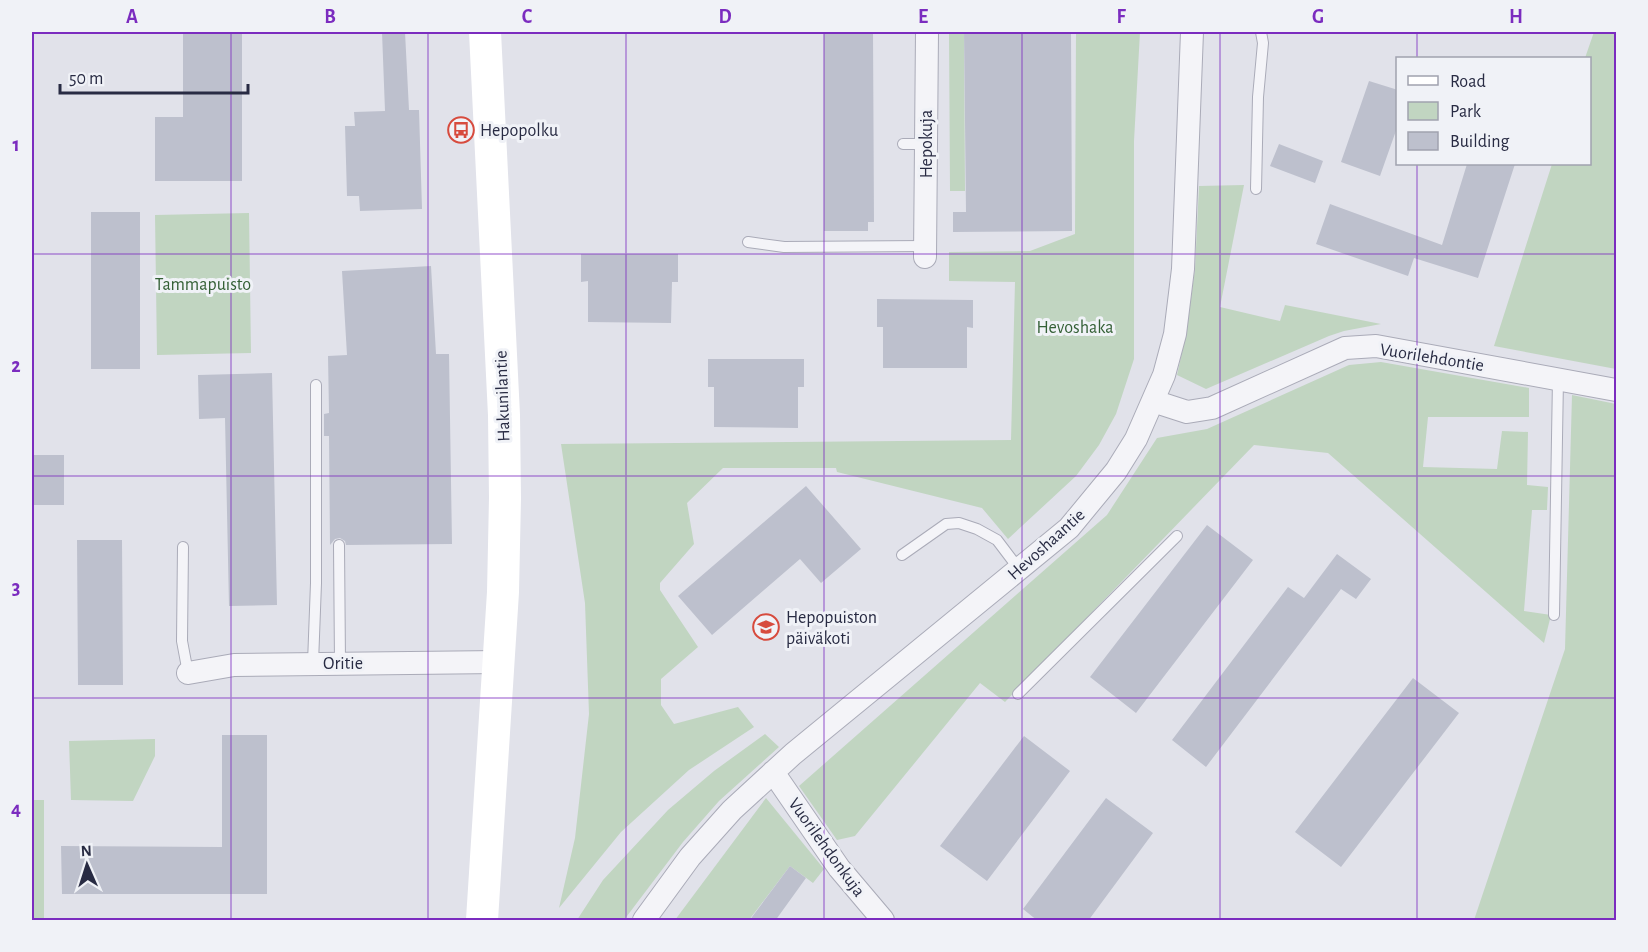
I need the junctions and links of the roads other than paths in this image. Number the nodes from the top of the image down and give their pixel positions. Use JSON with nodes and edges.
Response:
{"nodes":[{"id":1,"x":485,"y":32,"type":"edge"},
{"id":2,"x":927,"y":32,"type":"edge"},
{"id":3,"x":1192,"y":32,"type":"edge"},
{"id":4,"x":1261,"y":32,"type":"edge"},
{"id":5,"x":903,"y":144,"type":"dead end"},
{"id":6,"x":926,"y":144,"type":"junction"},
{"id":7,"x":1256,"y":189,"type":"dead end"},
{"id":8,"x":748,"y":242,"type":"dead end"},
{"id":9,"x":925,"y":252,"type":"joint"},
{"id":10,"x":1558,"y":378,"type":"junction"},
{"id":11,"x":315,"y":385,"type":"dead end"},
{"id":12,"x":1617,"y":390,"type":"edge"},
{"id":13,"x":1153,"y":401,"type":"junction"},
{"id":14,"x":1177,"y":536,"type":"dead end"},
{"id":15,"x":339,"y":545,"type":"dead end"},
{"id":16,"x":183,"y":546,"type":"dead end"},
{"id":17,"x":902,"y":555,"type":"dead end"},
{"id":18,"x":1019,"y":569,"type":"junction"},
{"id":19,"x":1554,"y":615,"type":"dead end"},
{"id":20,"x":499,"y":662,"type":"junction"},
{"id":21,"x":313,"y":663,"type":"junction"},
{"id":22,"x":340,"y":663,"type":"junction"},
{"id":23,"x":188,"y":672,"type":"joint"},
{"id":24,"x":1018,"y":694,"type":"dead end"},
{"id":25,"x":494,"y":762,"type":"junction"},
{"id":26,"x":773,"y":772,"type":"junction"},
{"id":27,"x":470,"y":921,"type":"edge"},
{"id":28,"x":482,"y":921,"type":"edge"},
{"id":29,"x":644,"y":921,"type":"edge"},
{"id":30,"x":883,"y":921,"type":"edge"}],
"edges":[{"from":1,"to":20,"type":"main road","name":"Hakunilantie"},
{"from":2,"to":6,"type":"street","name":"Hepokuja"},
{"from":3,"to":13,"type":"street","name":"Hevoshaantie"},
{"from":4,"to":7,"type":"lane"},
{"from":5,"to":6,"type":"lane"},
{"from":6,"to":9,"type":"street","name":"Hepokuja"},
{"from":8,"to":9,"type":"lane"},
{"from":10,"to":12,"type":"street","name":"Vuorilehdontie"},
{"from":10,"to":13,"type":"street","name":"Vuorilehdontie"},
{"from":10,"to":19,"type":"lane"},
{"from":11,"to":21,"type":"lane"},
{"from":13,"to":18,"type":"street","name":"Hevoshaantie"},
{"from":14,"to":24,"type":"lane"},
{"from":15,"to":22,"type":"lane"},
{"from":16,"to":23,"type":"lane"},
{"from":17,"to":18,"type":"lane"},
{"from":18,"to":26,"type":"street","name":"Hevoshaantie"},
{"from":20,"to":22,"type":"street","name":"Oritie"},
{"from":20,"to":25,"type":"main road","name":"Hakunilantie"},
{"from":21,"to":22,"type":"street","name":"Oritie"},
{"from":21,"to":23,"type":"street","name":"Oritie"},
{"from":25,"to":27,"type":"main road","name":"Hakunilantie"},
{"from":25,"to":28,"type":"main road","name":"Hakunilantie"},
{"from":26,"to":29,"type":"street","name":"Hevoshaantie"},
{"from":26,"to":30,"type":"street","name":"Vuorilehdonkuja"}]}
